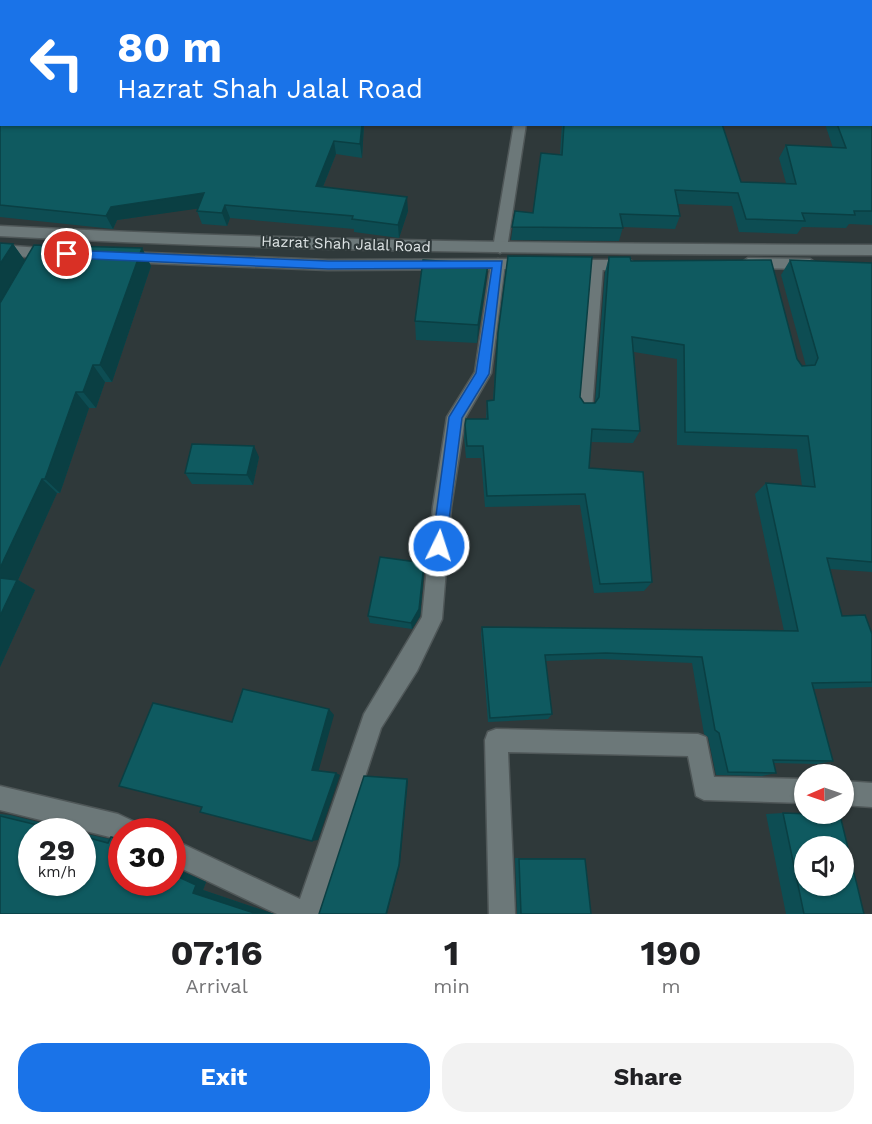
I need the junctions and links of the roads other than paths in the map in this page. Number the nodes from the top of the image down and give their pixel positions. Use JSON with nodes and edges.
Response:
{"nodes":[{"id":1,"x":520,"y":126,"type":"edge"},
{"id":2,"x":0,"y":231,"type":"edge"},
{"id":3,"x":0,"y":249,"type":"edge"},
{"id":4,"x":872,"y":250,"type":"edge"},
{"id":5,"x":44,"y":253,"type":"junction"},
{"id":6,"x":67,"y":254,"type":"edge"},
{"id":7,"x":499,"y":256,"type":"junction"},
{"id":8,"x":111,"y":257,"type":"edge"},
{"id":9,"x":768,"y":263,"type":"junction"},
{"id":10,"x":597,"y":265,"type":"junction"},
{"id":11,"x":872,"y":265,"type":"edge"},
{"id":12,"x":33,"y":267,"type":"edge"},
{"id":13,"x":774,"y":285,"type":"edge"},
{"id":14,"x":585,"y":410,"type":"edge"},
{"id":15,"x":794,"y":791,"type":"edge"},
{"id":16,"x":854,"y":794,"type":"edge"},
{"id":17,"x":872,"y":795,"type":"edge"},
{"id":18,"x":0,"y":798,"type":"edge"},
{"id":19,"x":108,"y":824,"type":"edge"},
{"id":20,"x":186,"y":857,"type":"edge"},
{"id":21,"x":302,"y":914,"type":"edge"},
{"id":22,"x":307,"y":914,"type":"edge"},
{"id":23,"x":502,"y":914,"type":"edge"}],
"edges":[{"from":1,"to":7,"type":"main road"},
{"from":2,"to":7,"type":"main road","name":"Hazrat Shah Jalal Road"},
{"from":3,"to":5,"type":"main road"},
{"from":4,"to":7,"type":"main road","name":"Hazrat Shah Jalal Road"},
{"from":5,"to":6,"type":"main road"},
{"from":5,"to":12,"type":"main road"},
{"from":7,"to":8,"type":"main road","name":"Hazrat Shah Jalal Road"},
{"from":7,"to":10,"type":"main road","name":"Hazrat Shah Jalal Road"},
{"from":7,"to":22,"type":"main road"},
{"from":9,"to":10,"type":"main road","name":"Hazrat Shah Jalal Road"},
{"from":9,"to":11,"type":"main road","name":"Hazrat Shah Jalal Road"},
{"from":9,"to":13,"type":"main road"},
{"from":10,"to":14,"type":"lane"},
{"from":15,"to":23,"type":"main road"},
{"from":16,"to":17,"type":"main road"},
{"from":18,"to":19,"type":"main road"},
{"from":20,"to":21,"type":"main road"}]}
